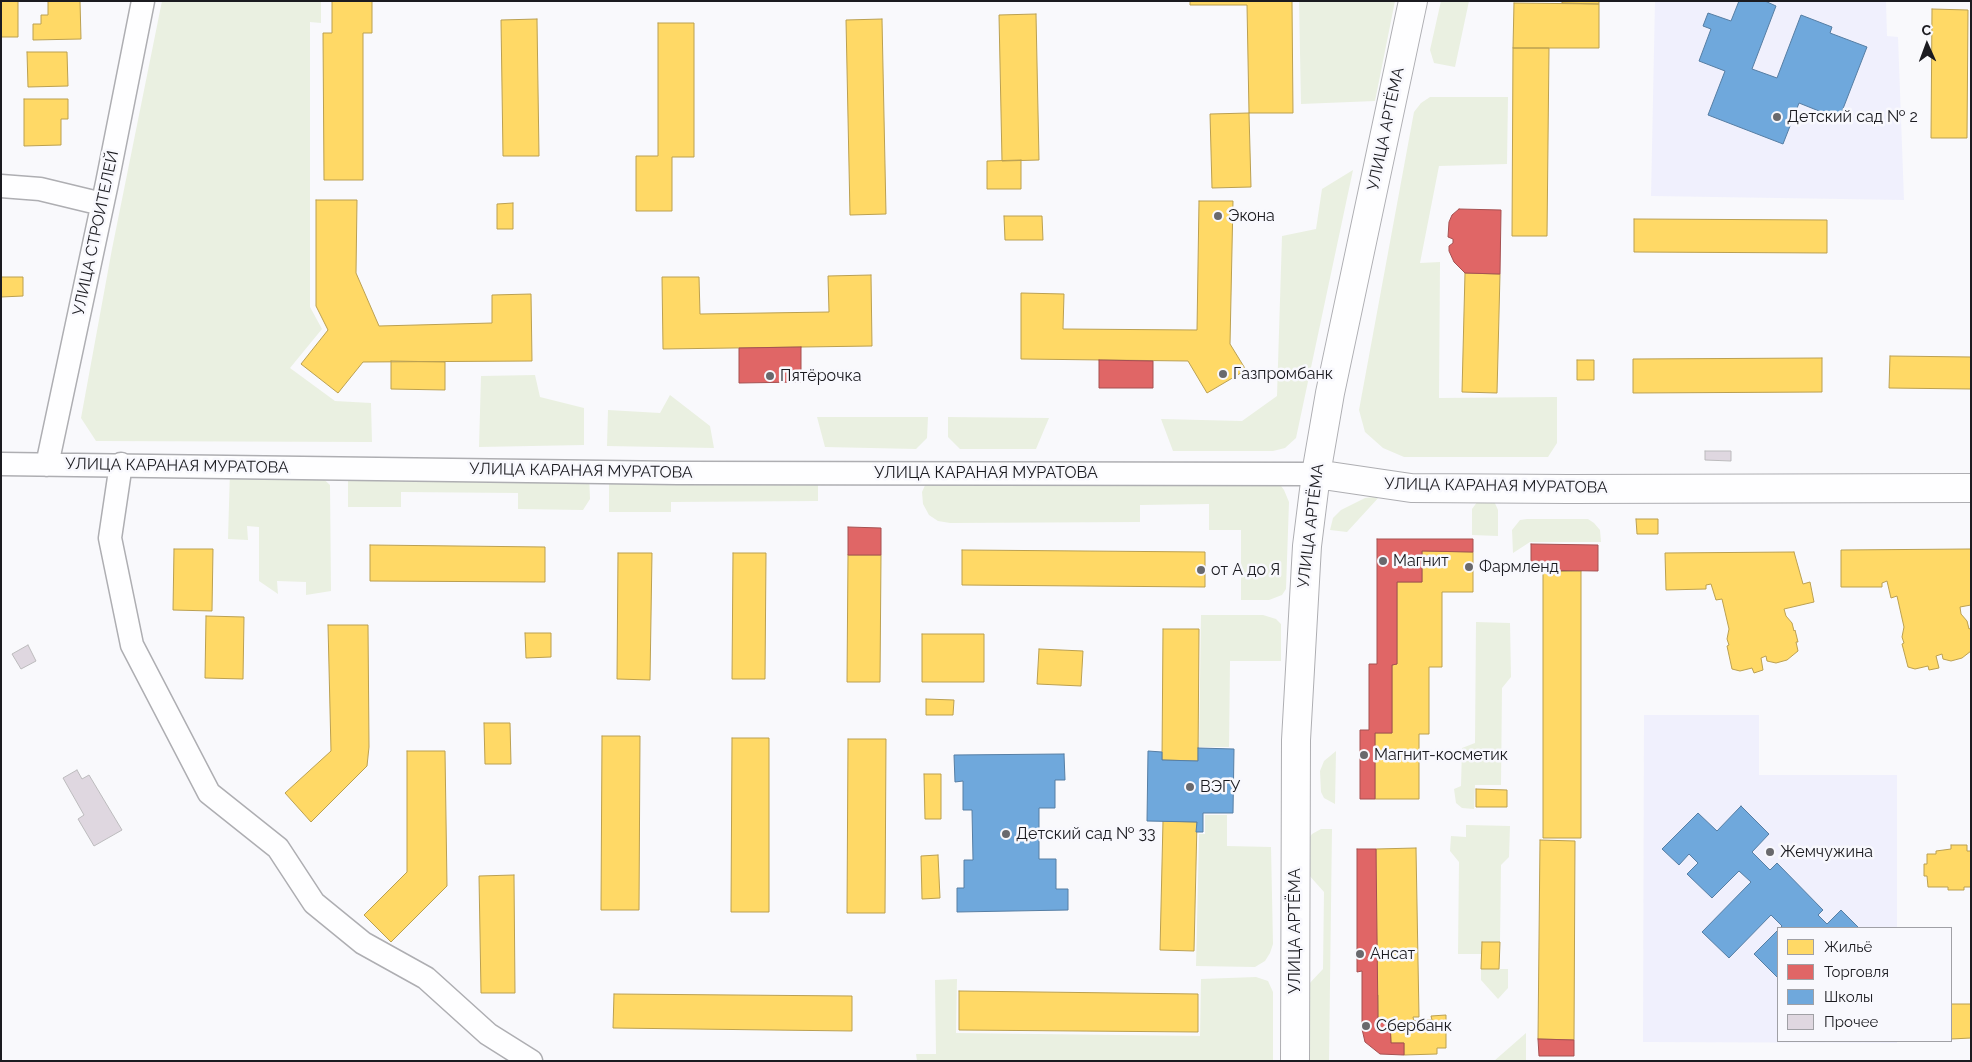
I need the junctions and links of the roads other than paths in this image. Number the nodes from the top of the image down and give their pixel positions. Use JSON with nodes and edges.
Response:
{"nodes":[{"id":1,"x":143,"y":1,"type":"edge"},
{"id":2,"x":1413,"y":1,"type":"edge"},
{"id":3,"x":1,"y":186,"type":"edge"},
{"id":4,"x":102,"y":204,"type":"junction"},
{"id":5,"x":1,"y":464,"type":"edge"},
{"id":6,"x":121,"y":464,"type":"junction"},
{"id":7,"x":47,"y":465,"type":"junction"},
{"id":8,"x":1316,"y":474,"type":"junction"},
{"id":9,"x":1971,"y":488,"type":"edge"},
{"id":10,"x":531,"y":1061,"type":"edge"},
{"id":11,"x":1294,"y":1061,"type":"edge"}],
"edges":[{"from":1,"to":4,"type":"street","name":"УЛИЦА СТРОИТЕЛЕЙ"},
{"from":2,"to":8,"type":"main road","name":"УЛИЦА АРТЁМА"},
{"from":3,"to":4,"type":"street"},
{"from":4,"to":7,"type":"street","name":"УЛИЦА СТРОИТЕЛЕЙ"},
{"from":5,"to":7,"type":"street","name":"УЛИЦА КАРАНАЯ МУРАТОВА"},
{"from":6,"to":7,"type":"street","name":"УЛИЦА КАРАНАЯ МУРАТОВА"},
{"from":6,"to":8,"type":"street","name":"УЛИЦА КАРАНАЯ МУРАТОВА"},
{"from":6,"to":10,"type":"street"},
{"from":8,"to":9,"type":"main road","name":"УЛИЦА КАРАНАЯ МУРАТОВА"},
{"from":8,"to":11,"type":"main road","name":"УЛИЦА АРТЁМА"}]}
